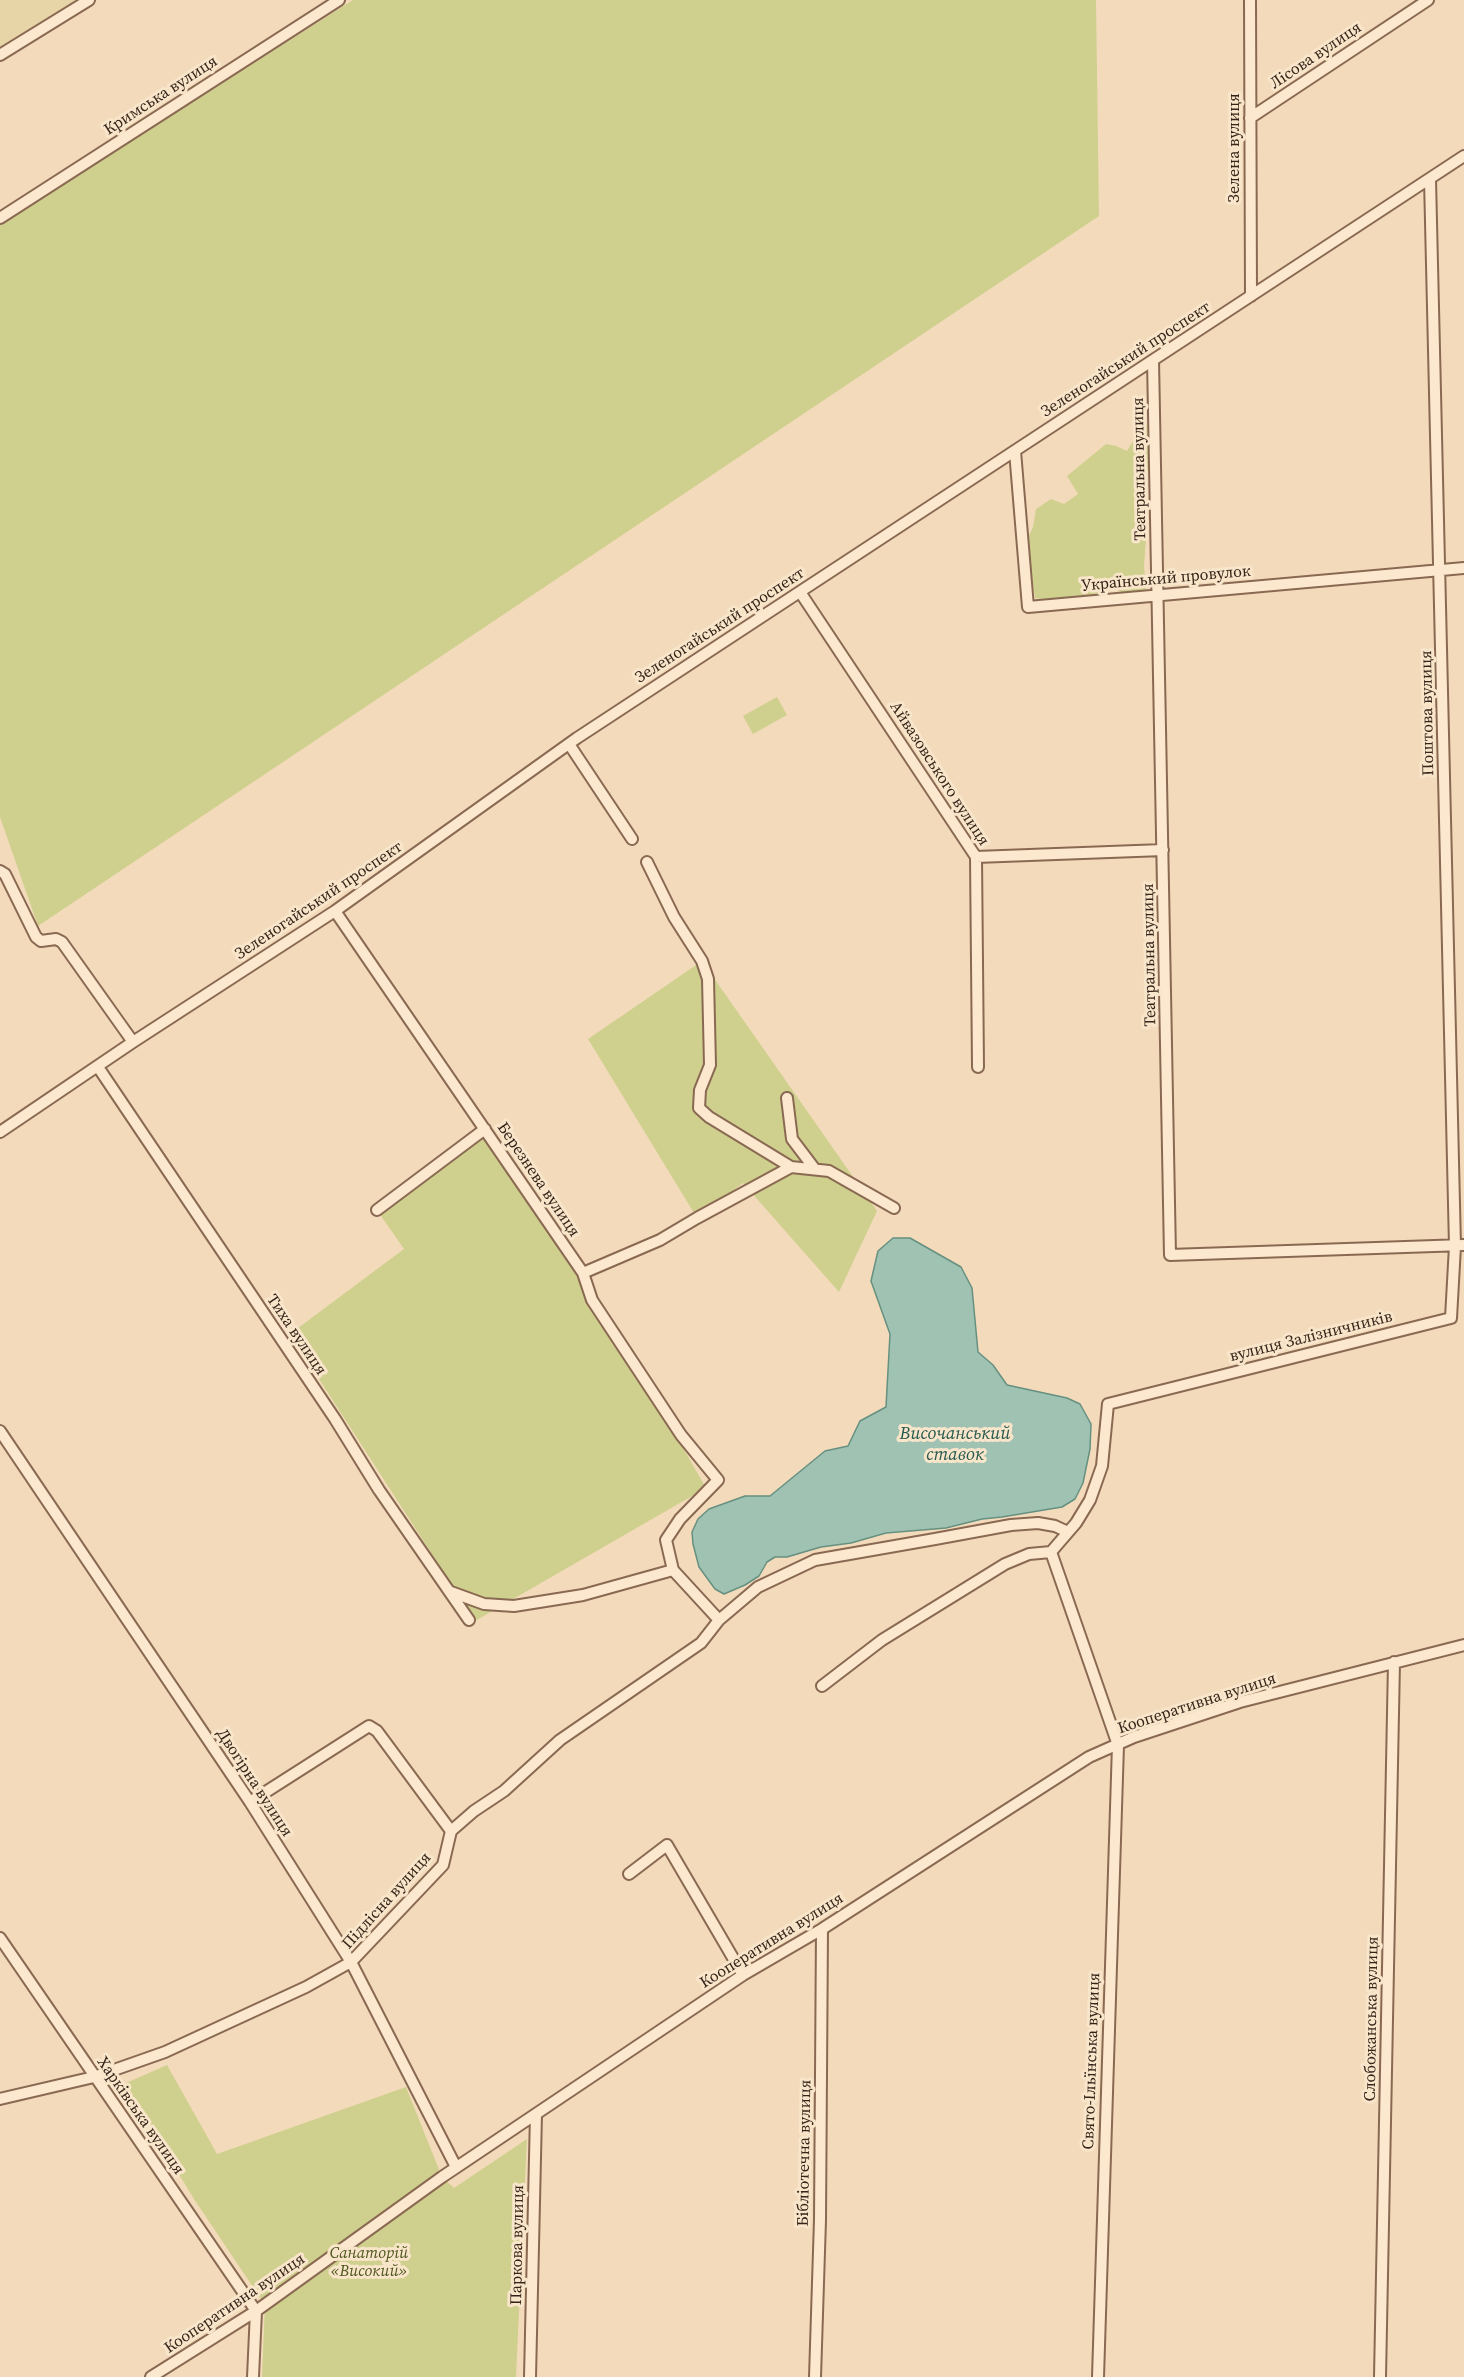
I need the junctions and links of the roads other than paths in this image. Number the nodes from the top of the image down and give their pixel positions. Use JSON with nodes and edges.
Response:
{"nodes":[{"id":1,"x":89,"y":0,"type":"edge"},
{"id":2,"x":339,"y":0,"type":"edge"},
{"id":3,"x":1250,"y":0,"type":"edge"},
{"id":4,"x":1428,"y":0,"type":"edge"},
{"id":5,"x":0,"y":55,"type":"edge"},
{"id":6,"x":1250,"y":118,"type":"junction"},
{"id":7,"x":1464,"y":156,"type":"edge"},
{"id":8,"x":1430,"y":179,"type":"junction"},
{"id":9,"x":0,"y":218,"type":"edge"},
{"id":10,"x":1251,"y":296,"type":"junction"},
{"id":11,"x":1153,"y":360,"type":"junction"},
{"id":12,"x":1015,"y":451,"type":"junction"},
{"id":13,"x":1464,"y":568,"type":"edge"},
{"id":14,"x":1439,"y":571,"type":"junction"},
{"id":15,"x":800,"y":592,"type":"junction"},
{"id":16,"x":1158,"y":594,"type":"junction"},
{"id":17,"x":569,"y":744,"type":"junction"},
{"id":18,"x":632,"y":839,"type":"dead end"},
{"id":19,"x":1163,"y":850,"type":"junction"},
{"id":20,"x":976,"y":856,"type":"junction"},
{"id":21,"x":647,"y":862,"type":"dead end"},
{"id":22,"x":0,"y":871,"type":"edge"},
{"id":23,"x":335,"y":911,"type":"junction"},
{"id":24,"x":133,"y":1042,"type":"junction"},
{"id":25,"x":98,"y":1067,"type":"junction"},
{"id":26,"x":978,"y":1067,"type":"dead end"},
{"id":27,"x":787,"y":1098,"type":"dead end"},
{"id":28,"x":485,"y":1129,"type":"junction"},
{"id":29,"x":0,"y":1132,"type":"edge"},
{"id":30,"x":792,"y":1167,"type":"junction"},
{"id":31,"x":814,"y":1168,"type":"junction"},
{"id":32,"x":894,"y":1208,"type":"dead end"},
{"id":33,"x":377,"y":1210,"type":"dead end"},
{"id":34,"x":1460,"y":1245,"type":"edge"},
{"id":35,"x":583,"y":1273,"type":"junction"},
{"id":36,"x":0,"y":1431,"type":"edge"},
{"id":37,"x":1068,"y":1532,"type":"junction"},
{"id":38,"x":1051,"y":1552,"type":"junction"},
{"id":39,"x":673,"y":1570,"type":"junction"},
{"id":40,"x":451,"y":1592,"type":"junction"},
{"id":41,"x":469,"y":1620,"type":"dead end"},
{"id":42,"x":719,"y":1620,"type":"junction"},
{"id":43,"x":1464,"y":1645,"type":"edge"},
{"id":44,"x":1394,"y":1662,"type":"junction"},
{"id":45,"x":822,"y":1686,"type":"dead end"},
{"id":46,"x":1118,"y":1745,"type":"junction"},
{"id":47,"x":250,"y":1802,"type":"junction"},
{"id":48,"x":451,"y":1831,"type":"junction"},
{"id":49,"x":629,"y":1874,"type":"dead end"},
{"id":50,"x":822,"y":1929,"type":"junction"},
{"id":51,"x":0,"y":1938,"type":"edge"},
{"id":52,"x":351,"y":1962,"type":"junction"},
{"id":53,"x":743,"y":1975,"type":"junction"},
{"id":54,"x":94,"y":2077,"type":"junction"},
{"id":55,"x":0,"y":2099,"type":"edge"},
{"id":56,"x":536,"y":2114,"type":"junction"},
{"id":57,"x":456,"y":2167,"type":"junction"},
{"id":58,"x":256,"y":2311,"type":"junction"},
{"id":59,"x":151,"y":2377,"type":"edge"},
{"id":60,"x":253,"y":2377,"type":"edge"},
{"id":61,"x":530,"y":2377,"type":"edge"},
{"id":62,"x":815,"y":2377,"type":"edge"},
{"id":63,"x":1098,"y":2377,"type":"edge"},
{"id":64,"x":1380,"y":2377,"type":"edge"}],
"edges":[{"from":1,"to":5,"type":"street"},
{"from":2,"to":9,"type":"street","name":"Кримська вулиця"},
{"from":3,"to":6,"type":"street","name":"Зелена вулиця"},
{"from":4,"to":6,"type":"street","name":"Лісова вулиця"},
{"from":6,"to":10,"type":"street","name":"Зелена вулиця"},
{"from":7,"to":8,"type":"street","name":"Зеленогайський проспект"},
{"from":8,"to":10,"type":"street","name":"Зеленогайський проспект"},
{"from":8,"to":14,"type":"street","name":"Поштова вулиця"},
{"from":10,"to":11,"type":"street","name":"Зеленогайський проспект"},
{"from":11,"to":12,"type":"street","name":"Зеленогайський проспект"},
{"from":11,"to":16,"type":"street","name":"Театральна вулиця"},
{"from":12,"to":15,"type":"street","name":"Зеленогайський проспект"},
{"from":12,"to":16,"type":"street","name":"Український провулок"},
{"from":13,"to":14,"type":"street","name":"Український провулок"},
{"from":14,"to":16,"type":"street","name":"Український провулок"},
{"from":14,"to":34,"type":"street","name":"Поштова вулиця"},
{"from":15,"to":17,"type":"street","name":"Зеленогайський проспект"},
{"from":15,"to":20,"type":"street","name":"Айвазовського вулиця"},
{"from":16,"to":19,"type":"street","name":"Театральна вулиця"},
{"from":17,"to":18,"type":"street"},
{"from":17,"to":23,"type":"street","name":"Зеленогайський проспект"},
{"from":19,"to":20,"type":"street"},
{"from":19,"to":34,"type":"street","name":"Театральна вулиця"},
{"from":20,"to":26,"type":"street","name":"Айвазовського вулиця"},
{"from":21,"to":30,"type":"street"},
{"from":22,"to":24,"type":"street"},
{"from":23,"to":24,"type":"street","name":"Зеленогайський проспект"},
{"from":23,"to":28,"type":"street","name":"Березнева вулиця"},
{"from":24,"to":25,"type":"street","name":"Зеленогайський проспект"},
{"from":25,"to":29,"type":"street","name":"Зеленогайський проспект"},
{"from":25,"to":40,"type":"street","name":"Тиха вулиця"},
{"from":27,"to":31,"type":"street"},
{"from":28,"to":33,"type":"street"},
{"from":28,"to":35,"type":"street","name":"Березнева вулиця"},
{"from":30,"to":31,"type":"street"},
{"from":30,"to":35,"type":"street"},
{"from":31,"to":32,"type":"street"},
{"from":34,"to":37,"type":"street","name":"вулиця Залізничників"},
{"from":35,"to":39,"type":"street","name":"Березнева вулиця"},
{"from":36,"to":47,"type":"street","name":"Двогірна вулиця"},
{"from":37,"to":38,"type":"street"},
{"from":37,"to":42,"type":"street"},
{"from":38,"to":45,"type":"street"},
{"from":38,"to":46,"type":"street"},
{"from":39,"to":40,"type":"street"},
{"from":39,"to":42,"type":"street"},
{"from":40,"to":41,"type":"street","name":"Тиха вулиця"},
{"from":42,"to":48,"type":"street"},
{"from":43,"to":44,"type":"street","name":"Кооперативна вулиця"},
{"from":44,"to":46,"type":"street","name":"Кооперативна вулиця"},
{"from":44,"to":64,"type":"street","name":"Слобожанська вулиця"},
{"from":46,"to":50,"type":"street","name":"Кооперативна вулиця"},
{"from":46,"to":63,"type":"street","name":"Свято-Ільїнська вулиця"},
{"from":47,"to":48,"type":"street"},
{"from":47,"to":52,"type":"street","name":"Двогірна вулиця"},
{"from":48,"to":52,"type":"street","name":"Підлісна вулиця"},
{"from":49,"to":53,"type":"street"},
{"from":50,"to":53,"type":"street","name":"Кооперативна вулиця"},
{"from":50,"to":62,"type":"street","name":"Бібліотечна вулиця"},
{"from":51,"to":54,"type":"street","name":"Харківська вулиця"},
{"from":52,"to":54,"type":"street","name":"Підлісна вулиця"},
{"from":52,"to":57,"type":"street","name":"Двогірна вулиця"},
{"from":53,"to":56,"type":"street","name":"Кооперативна вулиця"},
{"from":54,"to":55,"type":"street","name":"Підлісна вулиця"},
{"from":54,"to":58,"type":"street","name":"Харківська вулиця"},
{"from":56,"to":57,"type":"street","name":"Кооперативна вулиця"},
{"from":56,"to":61,"type":"street","name":"Паркова вулиця"},
{"from":57,"to":58,"type":"street","name":"Кооперативна вулиця"},
{"from":58,"to":59,"type":"street","name":"Кооперативна вулиця"},
{"from":58,"to":60,"type":"street"}]}
